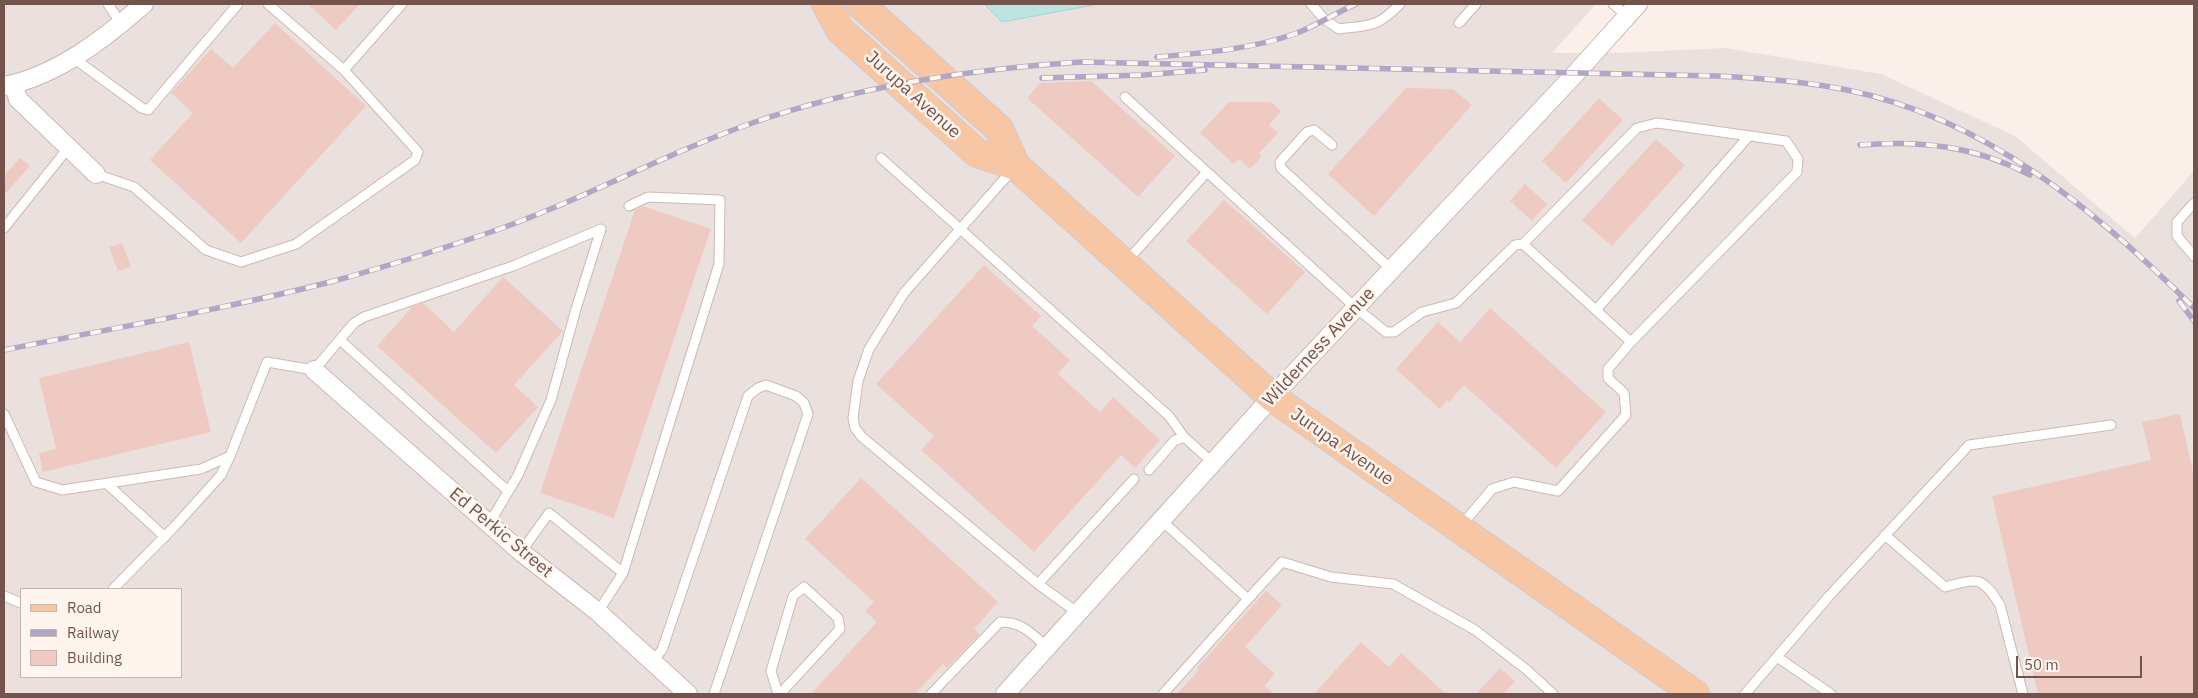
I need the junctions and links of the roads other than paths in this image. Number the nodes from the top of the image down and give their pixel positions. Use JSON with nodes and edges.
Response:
{"nodes":[{"id":1,"x":108,"y":4,"type":"edge"},
{"id":2,"x":144,"y":4,"type":"edge"},
{"id":3,"x":238,"y":4,"type":"edge"},
{"id":4,"x":268,"y":4,"type":"edge"},
{"id":5,"x":402,"y":4,"type":"edge"},
{"id":6,"x":826,"y":4,"type":"edge"},
{"id":7,"x":860,"y":4,"type":"edge"},
{"id":8,"x":1311,"y":4,"type":"edge"},
{"id":9,"x":1400,"y":4,"type":"edge"},
{"id":10,"x":1476,"y":4,"type":"edge"},
{"id":11,"x":1613,"y":4,"type":"edge"},
{"id":12,"x":1632,"y":10,"type":"edge"},
{"id":13,"x":1459,"y":22,"type":"dead end"},
{"id":14,"x":121,"y":24,"type":"junction"},
{"id":15,"x":72,"y":57,"type":"junction"},
{"id":16,"x":344,"y":70,"type":"junction"},
{"id":17,"x":8,"y":85,"type":"edge"},
{"id":18,"x":1125,"y":97,"type":"dead end"},
{"id":19,"x":1749,"y":136,"type":"junction"},
{"id":20,"x":1332,"y":146,"type":"dead end"},
{"id":21,"x":69,"y":147,"type":"junction"},
{"id":22,"x":881,"y":158,"type":"dead end"},
{"id":23,"x":1016,"y":166,"type":"junction"},
{"id":24,"x":1207,"y":172,"type":"junction"},
{"id":25,"x":96,"y":174,"type":"joint"},
{"id":26,"x":2194,"y":203,"type":"edge"},
{"id":27,"x":628,"y":206,"type":"dead end"},
{"id":28,"x":4,"y":228,"type":"edge"},
{"id":29,"x":962,"y":229,"type":"junction"},
{"id":30,"x":1523,"y":244,"type":"junction"},
{"id":31,"x":2194,"y":256,"type":"edge"},
{"id":32,"x":1124,"y":264,"type":"junction"},
{"id":33,"x":1392,"y":270,"type":"junction"},
{"id":34,"x":1356,"y":308,"type":"junction"},
{"id":35,"x":1596,"y":310,"type":"junction"},
{"id":36,"x":340,"y":340,"type":"junction"},
{"id":37,"x":1631,"y":342,"type":"junction"},
{"id":38,"x":314,"y":370,"type":"junction"},
{"id":39,"x":1272,"y":397,"type":"junction"},
{"id":40,"x":4,"y":414,"type":"edge"},
{"id":41,"x":2111,"y":425,"type":"dead end"},
{"id":42,"x":1184,"y":438,"type":"junction"},
{"id":43,"x":230,"y":456,"type":"junction"},
{"id":44,"x":1212,"y":463,"type":"junction"},
{"id":45,"x":1148,"y":470,"type":"dead end"},
{"id":46,"x":1134,"y":480,"type":"dead end"},
{"id":47,"x":106,"y":483,"type":"junction"},
{"id":48,"x":508,"y":492,"type":"junction"},
{"id":49,"x":1161,"y":520,"type":"junction"},
{"id":50,"x":489,"y":524,"type":"junction"},
{"id":51,"x":1459,"y":529,"type":"junction"},
{"id":52,"x":1885,"y":535,"type":"junction"},
{"id":53,"x":165,"y":537,"type":"junction"},
{"id":54,"x":521,"y":552,"type":"junction"},
{"id":55,"x":623,"y":573,"type":"junction"},
{"id":56,"x":1038,"y":584,"type":"junction"},
{"id":57,"x":114,"y":588,"type":"edge"},
{"id":58,"x":4,"y":596,"type":"edge"},
{"id":59,"x":1248,"y":599,"type":"junction"},
{"id":60,"x":20,"y":603,"type":"edge"},
{"id":61,"x":598,"y":612,"type":"junction"},
{"id":62,"x":1078,"y":613,"type":"junction"},
{"id":63,"x":1047,"y":647,"type":"junction"},
{"id":64,"x":1777,"y":657,"type":"junction"},
{"id":65,"x":652,"y":662,"type":"junction"},
{"id":66,"x":688,"y":694,"type":"edge"},
{"id":67,"x":714,"y":694,"type":"edge"},
{"id":68,"x":779,"y":694,"type":"edge"},
{"id":69,"x":932,"y":694,"type":"edge"},
{"id":70,"x":1005,"y":694,"type":"edge"},
{"id":71,"x":1164,"y":694,"type":"edge"},
{"id":72,"x":1553,"y":694,"type":"edge"},
{"id":73,"x":1695,"y":694,"type":"edge"},
{"id":74,"x":1745,"y":694,"type":"edge"},
{"id":75,"x":1831,"y":694,"type":"edge"},
{"id":76,"x":2023,"y":694,"type":"edge"}],
"edges":[{"from":1,"to":14,"type":"lane"},
{"from":2,"to":14,"type":"street"},
{"from":3,"to":15,"type":"lane"},
{"from":4,"to":16,"type":"lane"},
{"from":5,"to":16,"type":"lane"},
{"from":6,"to":23,"type":"main road","name":"Jurupa Avenue"},
{"from":7,"to":23,"type":"main road","name":"Jurupa Avenue"},
{"from":8,"to":9,"type":"lane"},
{"from":10,"to":13,"type":"lane"},
{"from":11,"to":12,"type":"lane"},
{"from":12,"to":33,"type":"street","name":"Wilderness Avenue"},
{"from":14,"to":15,"type":"street"},
{"from":15,"to":17,"type":"street"},
{"from":16,"to":25,"type":"lane"},
{"from":17,"to":21,"type":"street"},
{"from":18,"to":24,"type":"lane"},
{"from":19,"to":30,"type":"lane"},
{"from":19,"to":35,"type":"lane"},
{"from":19,"to":37,"type":"lane"},
{"from":20,"to":33,"type":"lane"},
{"from":21,"to":25,"type":"street"},
{"from":21,"to":28,"type":"lane"},
{"from":22,"to":29,"type":"lane"},
{"from":23,"to":29,"type":"lane"},
{"from":23,"to":32,"type":"main road","name":"Jurupa Avenue"},
{"from":24,"to":32,"type":"lane"},
{"from":24,"to":34,"type":"lane"},
{"from":26,"to":31,"type":"lane"},
{"from":27,"to":55,"type":"lane"},
{"from":29,"to":42,"type":"lane"},
{"from":29,"to":56,"type":"lane"},
{"from":30,"to":34,"type":"lane"},
{"from":30,"to":35,"type":"lane"},
{"from":32,"to":39,"type":"main road","name":"Jurupa Avenue"},
{"from":33,"to":34,"type":"street","name":"Wilderness Avenue"},
{"from":34,"to":39,"type":"street","name":"Wilderness Avenue"},
{"from":35,"to":37,"type":"lane"},
{"from":36,"to":38,"type":"lane"},
{"from":36,"to":48,"type":"lane"},
{"from":36,"to":48,"type":"lane"},
{"from":37,"to":51,"type":"lane"},
{"from":38,"to":43,"type":"lane"},
{"from":38,"to":50,"type":"street","name":"Ed Perkic Street"},
{"from":39,"to":44,"type":"street","name":"Wilderness Avenue"},
{"from":39,"to":51,"type":"main road","name":"Jurupa Avenue"},
{"from":40,"to":47,"type":"lane"},
{"from":41,"to":52,"type":"lane"},
{"from":42,"to":44,"type":"lane"},
{"from":42,"to":45,"type":"lane"},
{"from":43,"to":47,"type":"lane"},
{"from":43,"to":53,"type":"lane"},
{"from":44,"to":49,"type":"street","name":"Wilderness Avenue"},
{"from":46,"to":56,"type":"lane"},
{"from":47,"to":53,"type":"lane"},
{"from":48,"to":50,"type":"lane"},
{"from":49,"to":59,"type":"lane"},
{"from":49,"to":62,"type":"street","name":"Wilderness Avenue"},
{"from":50,"to":54,"type":"street","name":"Ed Perkic Street"},
{"from":51,"to":73,"type":"main road","name":"Jurupa Avenue"},
{"from":52,"to":64,"type":"lane"},
{"from":52,"to":76,"type":"lane"},
{"from":53,"to":57,"type":"lane"},
{"from":54,"to":55,"type":"lane"},
{"from":54,"to":61,"type":"street","name":"Ed Perkic Street"},
{"from":55,"to":61,"type":"lane"},
{"from":56,"to":62,"type":"lane"},
{"from":58,"to":60,"type":"lane"},
{"from":59,"to":71,"type":"lane"},
{"from":59,"to":72,"type":"lane"},
{"from":61,"to":65,"type":"street","name":"Ed Perkic Street"},
{"from":62,"to":63,"type":"street","name":"Wilderness Avenue"},
{"from":63,"to":69,"type":"lane"},
{"from":63,"to":70,"type":"street","name":"Wilderness Avenue"},
{"from":64,"to":74,"type":"lane"},
{"from":64,"to":75,"type":"lane"},
{"from":65,"to":66,"type":"street","name":"Ed Perkic Street"},
{"from":65,"to":67,"type":"lane"},
{"from":68,"to":68,"type":"lane"}]}
